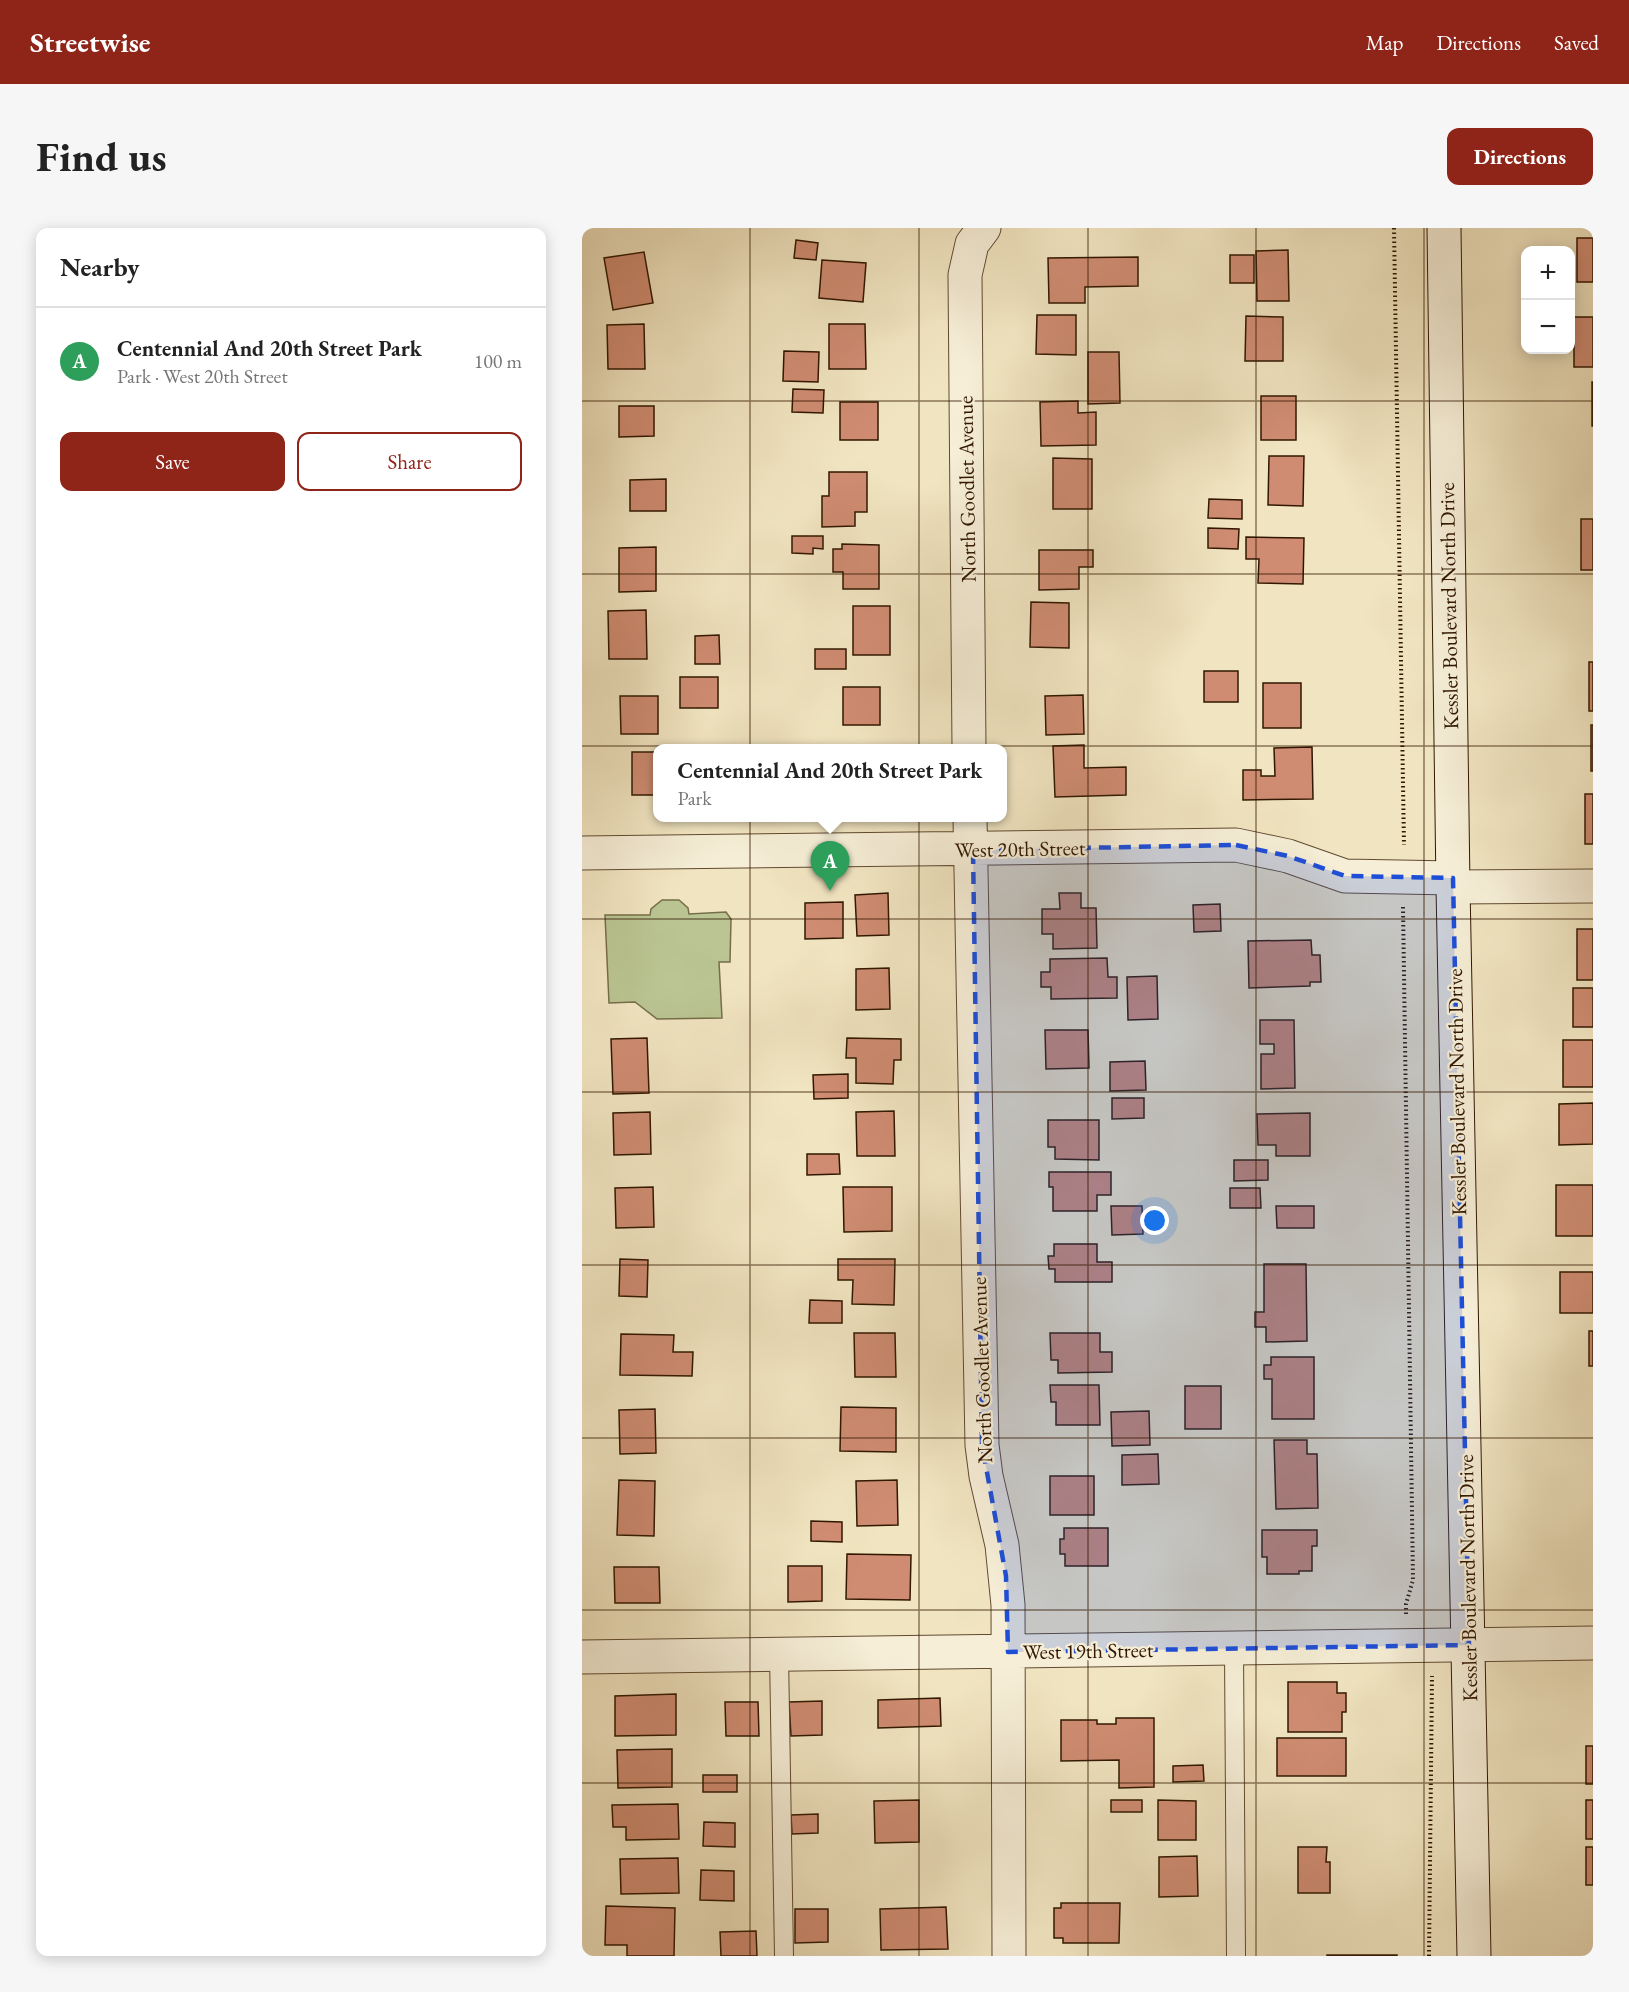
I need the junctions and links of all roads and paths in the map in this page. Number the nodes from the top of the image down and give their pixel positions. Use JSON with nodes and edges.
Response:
{"nodes":[{"id":1,"x":1394,"y":228,"type":"edge"},
{"id":2,"x":1444,"y":228,"type":"edge"},
{"id":3,"x":981,"y":230,"type":"edge"},
{"id":4,"x":969,"y":744,"type":"edge"},
{"id":5,"x":970,"y":822,"type":"edge"},
{"id":6,"x":973,"y":850,"type":"junction"},
{"id":7,"x":582,"y":853,"type":"edge"},
{"id":8,"x":1405,"y":878,"type":"junction"},
{"id":9,"x":1453,"y":882,"type":"junction"},
{"id":10,"x":1593,"y":886,"type":"edge"},
{"id":11,"x":1593,"y":1643,"type":"edge"},
{"id":12,"x":1469,"y":1645,"type":"junction"},
{"id":13,"x":1417,"y":1646,"type":"junction"},
{"id":14,"x":1234,"y":1649,"type":"junction"},
{"id":15,"x":1008,"y":1652,"type":"junction"},
{"id":16,"x":779,"y":1654,"type":"junction"},
{"id":17,"x":582,"y":1656,"type":"edge"},
{"id":18,"x":784,"y":1956,"type":"edge"},
{"id":19,"x":1009,"y":1956,"type":"edge"},
{"id":20,"x":1236,"y":1956,"type":"edge"},
{"id":21,"x":1429,"y":1956,"type":"edge"},
{"id":22,"x":1474,"y":1956,"type":"edge"}],
"edges":[{"from":1,"to":8,"type":"path"},
{"from":2,"to":9,"type":"street","name":"Kessler Boulevard North Drive"},
{"from":3,"to":4,"type":"street","name":"North Goodlet Avenue"},
{"from":5,"to":6,"type":"street","name":"North Goodlet Avenue"},
{"from":6,"to":7,"type":"street","name":"West 20th Street"},
{"from":6,"to":8,"type":"street","name":"West 20th Street"},
{"from":6,"to":15,"type":"street","name":"North Goodlet Avenue"},
{"from":8,"to":9,"type":"street","name":"West 20th Street"},
{"from":8,"to":13,"type":"path"},
{"from":9,"to":10,"type":"street","name":"West 20th Street"},
{"from":9,"to":12,"type":"street","name":"Kessler Boulevard North Drive"},
{"from":11,"to":12,"type":"street","name":"West 19th Street"},
{"from":12,"to":13,"type":"street","name":"West 19th Street"},
{"from":12,"to":22,"type":"street","name":"Kessler Boulevard North Drive"},
{"from":13,"to":14,"type":"street","name":"West 19th Street"},
{"from":13,"to":21,"type":"path"},
{"from":14,"to":15,"type":"street","name":"West 19th Street"},
{"from":14,"to":20,"type":"lane"},
{"from":15,"to":16,"type":"street","name":"West 19th Street"},
{"from":15,"to":19,"type":"street","name":"North Goodlet Avenue"},
{"from":16,"to":17,"type":"street","name":"West 19th Street"},
{"from":16,"to":18,"type":"lane"}]}
